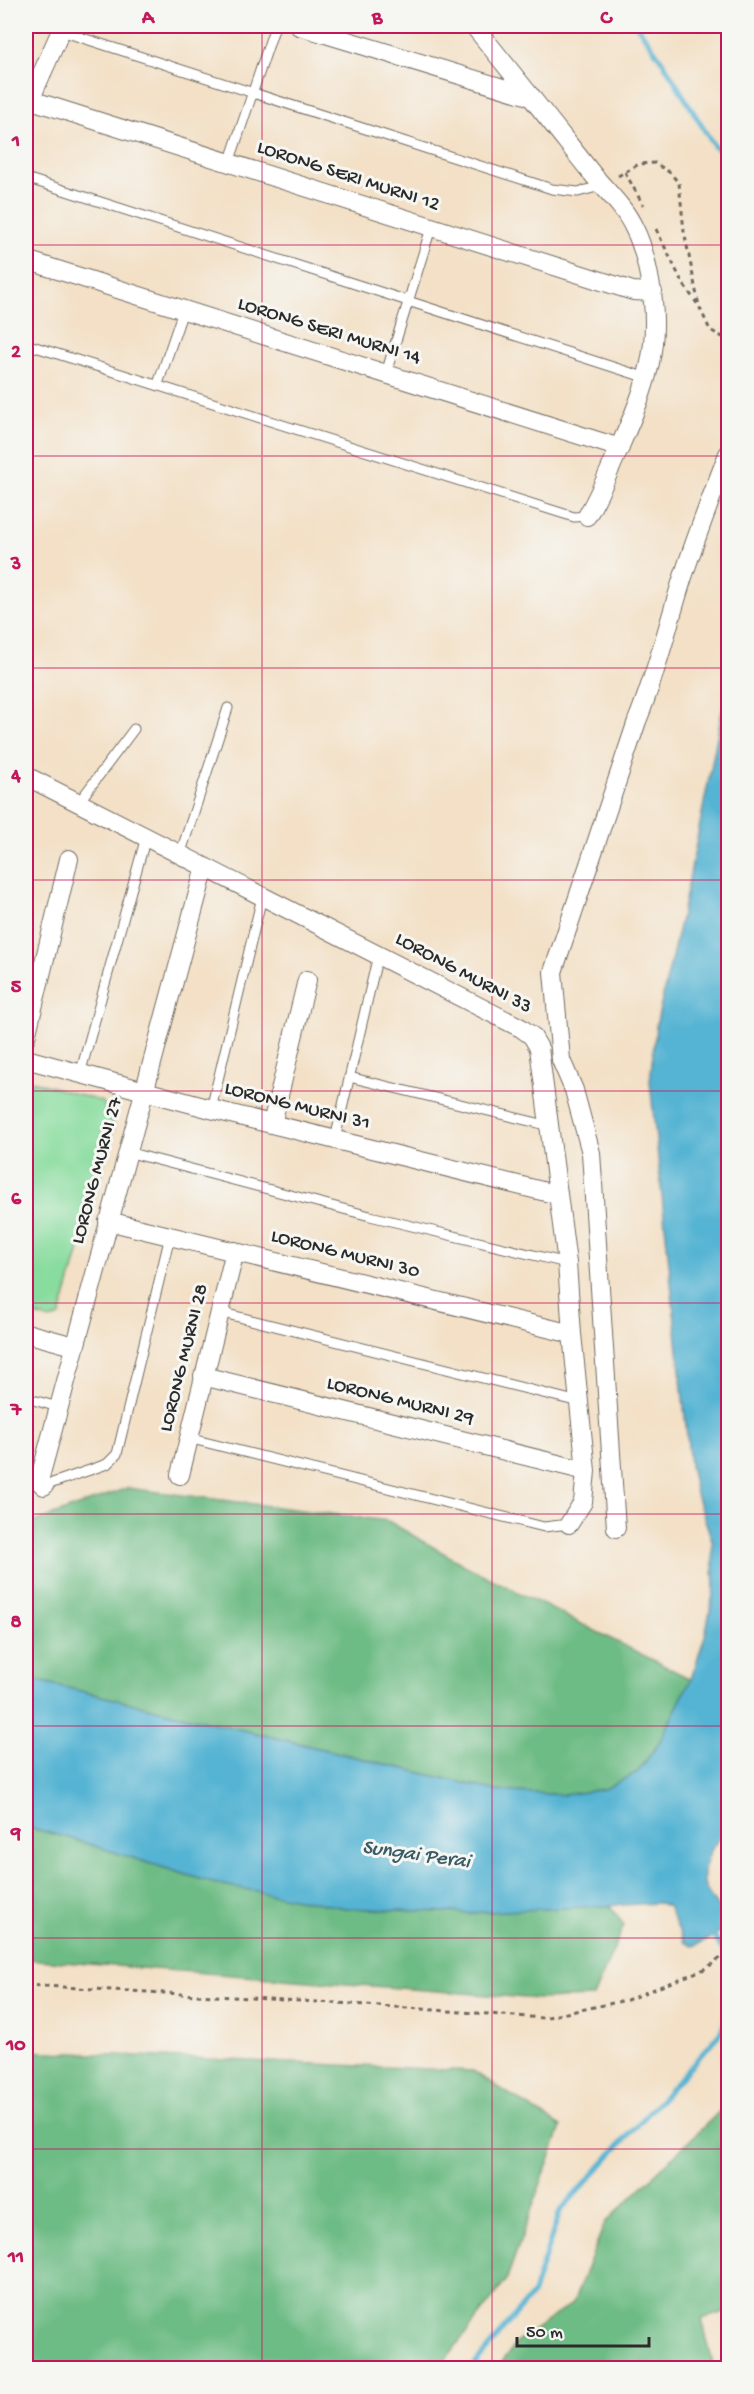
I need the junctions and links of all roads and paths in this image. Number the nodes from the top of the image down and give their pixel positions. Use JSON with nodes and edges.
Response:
{"nodes":[{"id":1,"x":275,"y":26,"type":"edge"},
{"id":2,"x":298,"y":26,"type":"edge"},
{"id":3,"x":474,"y":26,"type":"edge"},
{"id":4,"x":62,"y":28,"type":"edge"},
{"id":5,"x":252,"y":91,"type":"junction"},
{"id":6,"x":532,"y":97,"type":"junction"},
{"id":7,"x":28,"y":105,"type":"edge"},
{"id":8,"x":229,"y":163,"type":"junction"},
{"id":9,"x":625,"y":172,"type":"junction"},
{"id":10,"x":26,"y":178,"type":"edge"},
{"id":11,"x":601,"y":186,"type":"junction"},
{"id":12,"x":645,"y":208,"type":"dead end"},
{"id":13,"x":655,"y":226,"type":"dead end"},
{"id":14,"x":431,"y":228,"type":"junction"},
{"id":15,"x":26,"y":260,"type":"edge"},
{"id":16,"x":653,"y":292,"type":"junction"},
{"id":17,"x":408,"y":301,"type":"junction"},
{"id":18,"x":699,"y":306,"type":"junction"},
{"id":19,"x":183,"y":310,"type":"junction"},
{"id":20,"x":729,"y":340,"type":"edge"},
{"id":21,"x":26,"y":344,"type":"edge"},
{"id":22,"x":386,"y":373,"type":"junction"},
{"id":23,"x":647,"y":378,"type":"junction"},
{"id":24,"x":158,"y":384,"type":"junction"},
{"id":25,"x":620,"y":448,"type":"junction"},
{"id":26,"x":729,"y":454,"type":"edge"},
{"id":27,"x":587,"y":516,"type":"joint"},
{"id":28,"x":228,"y":708,"type":"dead end"},
{"id":29,"x":134,"y":729,"type":"dead end"},
{"id":30,"x":26,"y":780,"type":"edge"},
{"id":31,"x":78,"y":802,"type":"junction"},
{"id":32,"x":146,"y":837,"type":"junction"},
{"id":33,"x":180,"y":855,"type":"junction"},
{"id":34,"x":69,"y":860,"type":"dead end"},
{"id":35,"x":205,"y":867,"type":"junction"},
{"id":36,"x":262,"y":897,"type":"junction"},
{"id":37,"x":378,"y":955,"type":"junction"},
{"id":38,"x":307,"y":980,"type":"dead end"},
{"id":39,"x":26,"y":1037,"type":"edge"},
{"id":40,"x":26,"y":1059,"type":"edge"},
{"id":41,"x":80,"y":1074,"type":"junction"},
{"id":42,"x":349,"y":1077,"type":"junction"},
{"id":43,"x":143,"y":1092,"type":"junction"},
{"id":44,"x":211,"y":1109,"type":"junction"},
{"id":45,"x":272,"y":1124,"type":"junction"},
{"id":46,"x":550,"y":1126,"type":"junction"},
{"id":47,"x":335,"y":1140,"type":"junction"},
{"id":48,"x":127,"y":1152,"type":"junction"},
{"id":49,"x":558,"y":1195,"type":"junction"},
{"id":50,"x":108,"y":1221,"type":"junction"},
{"id":51,"x":170,"y":1236,"type":"junction"},
{"id":52,"x":235,"y":1251,"type":"junction"},
{"id":53,"x":567,"y":1263,"type":"junction"},
{"id":54,"x":219,"y":1312,"type":"junction"},
{"id":55,"x":26,"y":1333,"type":"edge"},
{"id":56,"x":572,"y":1334,"type":"junction"},
{"id":57,"x":74,"y":1346,"type":"junction"},
{"id":58,"x":203,"y":1376,"type":"junction"},
{"id":59,"x":26,"y":1398,"type":"edge"},
{"id":60,"x":579,"y":1402,"type":"junction"},
{"id":61,"x":58,"y":1407,"type":"junction"},
{"id":62,"x":188,"y":1438,"type":"junction"},
{"id":63,"x":586,"y":1471,"type":"junction"},
{"id":64,"x":180,"y":1475,"type":"dead end"},
{"id":65,"x":44,"y":1486,"type":"joint"},
{"id":66,"x":569,"y":1524,"type":"joint"},
{"id":67,"x":616,"y":1528,"type":"dead end"},
{"id":68,"x":729,"y":1951,"type":"edge"},
{"id":69,"x":26,"y":1985,"type":"edge"}],
"edges":[{"from":1,"to":5,"type":"lane"},
{"from":2,"to":6,"type":"street"},
{"from":3,"to":6,"type":"street"},
{"from":4,"to":5,"type":"lane"},
{"from":4,"to":7,"type":"street"},
{"from":5,"to":8,"type":"lane"},
{"from":5,"to":11,"type":"lane"},
{"from":6,"to":11,"type":"street"},
{"from":7,"to":8,"type":"street","name":"LORONG SERI MURNI 12"},
{"from":8,"to":14,"type":"street","name":"LORONG SERI MURNI 12"},
{"from":9,"to":11,"type":"path"},
{"from":9,"to":12,"type":"path"},
{"from":9,"to":18,"type":"path"},
{"from":10,"to":17,"type":"lane"},
{"from":11,"to":16,"type":"street"},
{"from":13,"to":18,"type":"path"},
{"from":14,"to":16,"type":"street","name":"LORONG SERI MURNI 12"},
{"from":14,"to":17,"type":"lane"},
{"from":15,"to":19,"type":"street","name":"LORONG SERI MURNI 14"},
{"from":16,"to":23,"type":"street"},
{"from":17,"to":22,"type":"lane"},
{"from":17,"to":23,"type":"lane"},
{"from":18,"to":20,"type":"path"},
{"from":19,"to":22,"type":"street","name":"LORONG SERI MURNI 14"},
{"from":19,"to":24,"type":"lane"},
{"from":21,"to":24,"type":"lane"},
{"from":22,"to":25,"type":"street","name":"LORONG SERI MURNI 14"},
{"from":23,"to":25,"type":"street"},
{"from":24,"to":27,"type":"lane"},
{"from":25,"to":27,"type":"street"},
{"from":26,"to":67,"type":"street"},
{"from":28,"to":33,"type":"lane"},
{"from":29,"to":31,"type":"lane"},
{"from":30,"to":31,"type":"street","name":"LORONG MURNI 33"},
{"from":31,"to":32,"type":"street","name":"LORONG MURNI 33"},
{"from":32,"to":33,"type":"street","name":"LORONG MURNI 33"},
{"from":32,"to":41,"type":"lane"},
{"from":33,"to":35,"type":"street","name":"LORONG MURNI 33"},
{"from":34,"to":39,"type":"street"},
{"from":35,"to":36,"type":"street","name":"LORONG MURNI 33"},
{"from":35,"to":43,"type":"street","name":"LORONG MURNI 27"},
{"from":36,"to":37,"type":"street","name":"LORONG MURNI 33"},
{"from":36,"to":44,"type":"lane"},
{"from":37,"to":42,"type":"lane"},
{"from":37,"to":46,"type":"street","name":"LORONG MURNI 33"},
{"from":38,"to":45,"type":"street"},
{"from":40,"to":41,"type":"street","name":"LORONG MURNI 31"},
{"from":41,"to":43,"type":"street","name":"LORONG MURNI 31"},
{"from":42,"to":46,"type":"lane"},
{"from":42,"to":47,"type":"lane"},
{"from":43,"to":44,"type":"street","name":"LORONG MURNI 31"},
{"from":43,"to":48,"type":"street","name":"LORONG MURNI 27"},
{"from":44,"to":45,"type":"street","name":"LORONG MURNI 31"},
{"from":45,"to":47,"type":"street","name":"LORONG MURNI 31"},
{"from":46,"to":49,"type":"street","name":"LORONG MURNI 33"},
{"from":47,"to":49,"type":"street","name":"LORONG MURNI 31"},
{"from":48,"to":50,"type":"street","name":"LORONG MURNI 27"},
{"from":48,"to":53,"type":"lane"},
{"from":49,"to":53,"type":"street","name":"LORONG MURNI 33"},
{"from":50,"to":51,"type":"street","name":"LORONG MURNI 30"},
{"from":50,"to":57,"type":"street","name":"LORONG MURNI 27"},
{"from":51,"to":52,"type":"street","name":"LORONG MURNI 30"},
{"from":51,"to":65,"type":"lane"},
{"from":52,"to":54,"type":"street","name":"LORONG MURNI 28"},
{"from":52,"to":56,"type":"street","name":"LORONG MURNI 30"},
{"from":53,"to":56,"type":"street","name":"LORONG MURNI 33"},
{"from":54,"to":58,"type":"street","name":"LORONG MURNI 28"},
{"from":54,"to":60,"type":"lane"},
{"from":55,"to":57,"type":"street"},
{"from":56,"to":60,"type":"street","name":"LORONG MURNI 33"},
{"from":57,"to":61,"type":"street","name":"LORONG MURNI 27"},
{"from":58,"to":62,"type":"street","name":"LORONG MURNI 28"},
{"from":58,"to":63,"type":"street","name":"LORONG MURNI 29"},
{"from":59,"to":61,"type":"lane"},
{"from":60,"to":63,"type":"street","name":"LORONG MURNI 33"},
{"from":61,"to":65,"type":"street","name":"LORONG MURNI 27"},
{"from":62,"to":64,"type":"street","name":"LORONG MURNI 28"},
{"from":62,"to":66,"type":"lane"},
{"from":63,"to":66,"type":"street","name":"LORONG MURNI 33"},
{"from":68,"to":69,"type":"path"}]}
